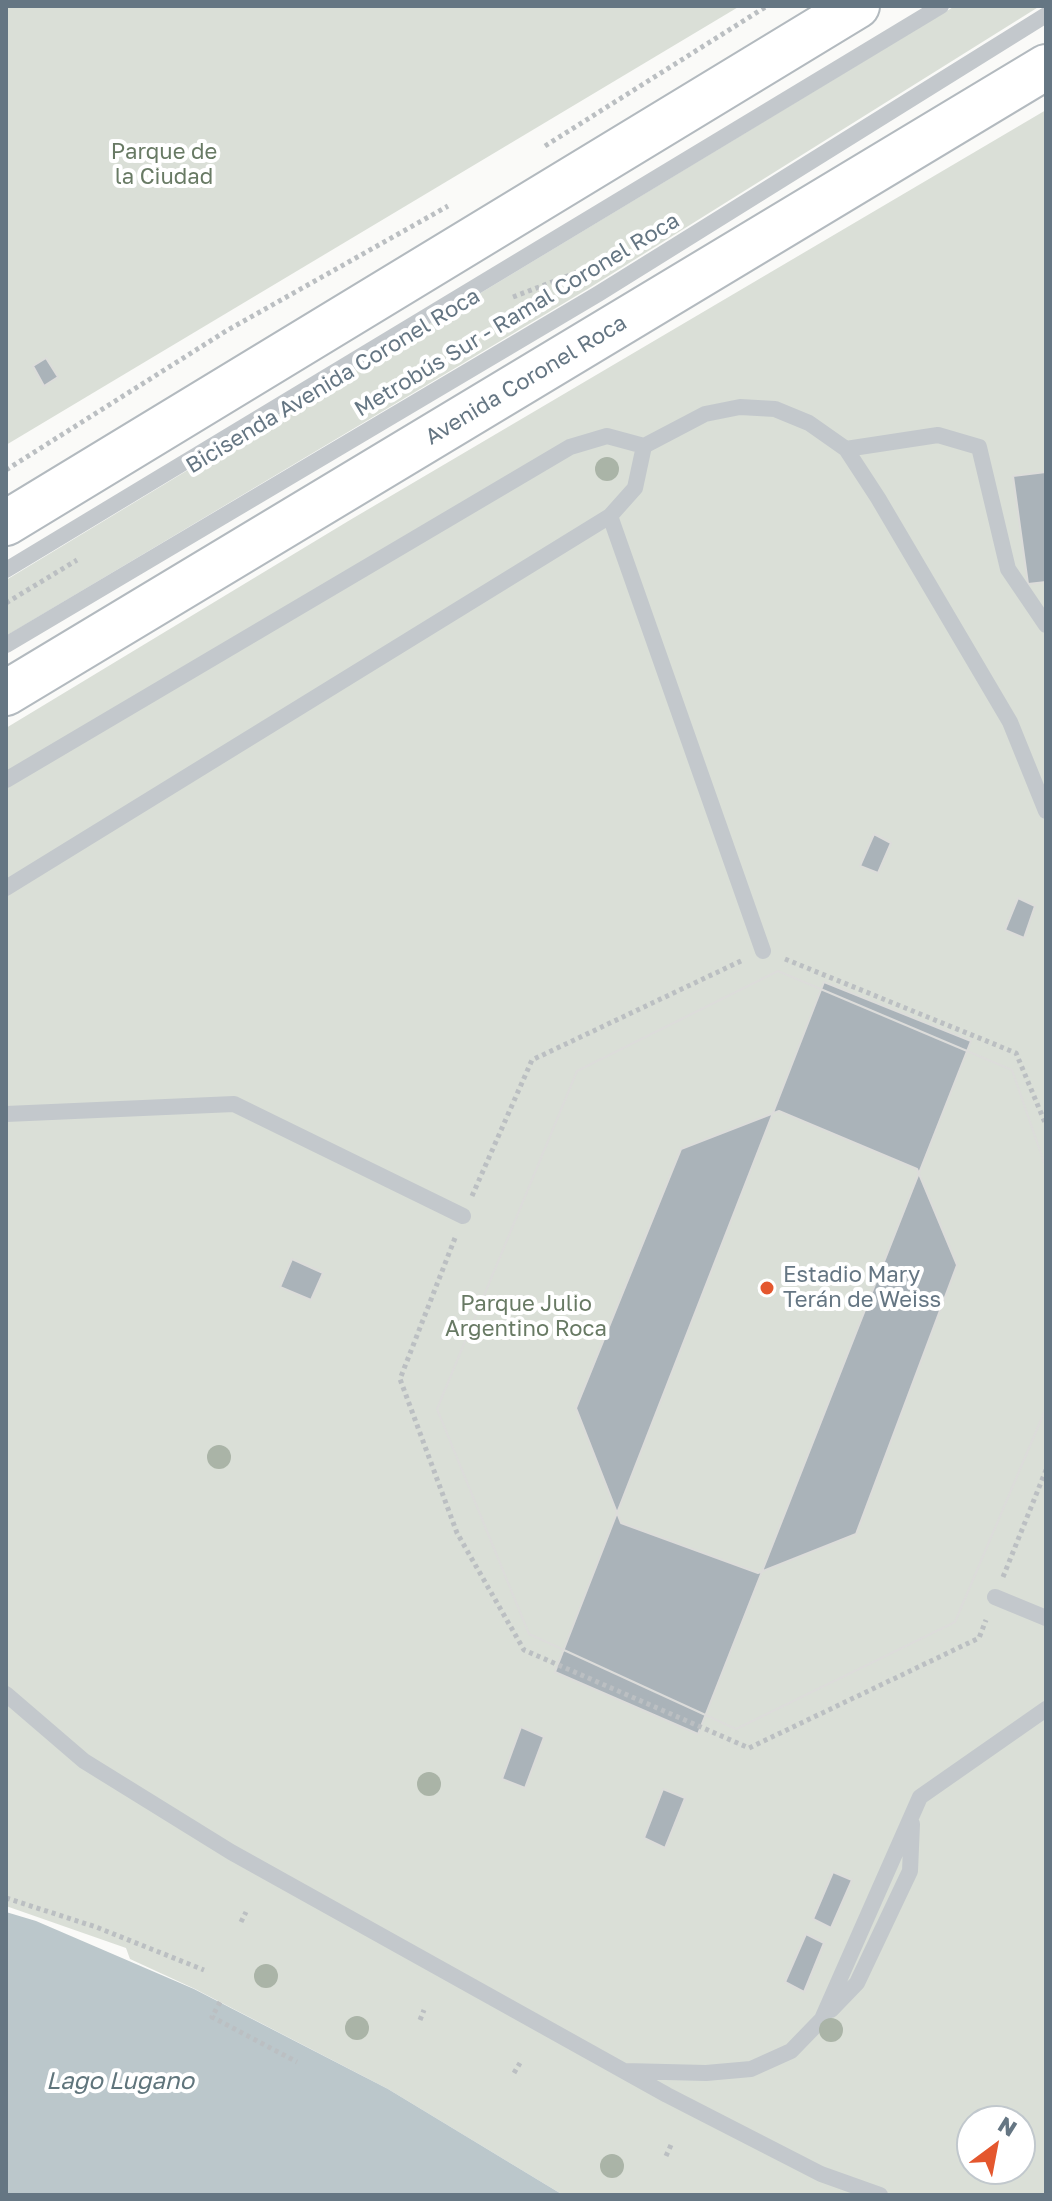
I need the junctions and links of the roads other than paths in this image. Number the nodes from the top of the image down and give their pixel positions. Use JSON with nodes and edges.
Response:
{"nodes":[{"id":1,"x":857,"y":6,"type":"edge"},
{"id":2,"x":941,"y":6,"type":"edge"},
{"id":3,"x":1046,"y":15,"type":"edge"},
{"id":4,"x":1046,"y":67,"type":"edge"},
{"id":5,"x":644,"y":446,"type":"junction"},
{"id":6,"x":846,"y":449,"type":"junction"},
{"id":7,"x":610,"y":516,"type":"junction"},
{"id":8,"x":6,"y":523,"type":"edge"},
{"id":9,"x":6,"y":570,"type":"edge"},
{"id":10,"x":1046,"y":625,"type":"edge"},
{"id":11,"x":6,"y":645,"type":"edge"},
{"id":12,"x":6,"y":693,"type":"edge"},
{"id":13,"x":6,"y":780,"type":"edge"},
{"id":14,"x":1046,"y":811,"type":"edge"},
{"id":15,"x":6,"y":888,"type":"edge"},
{"id":16,"x":763,"y":951,"type":"road end"},
{"id":17,"x":6,"y":1114,"type":"edge"},
{"id":18,"x":463,"y":1216,"type":"road end"},
{"id":19,"x":995,"y":1597,"type":"road end"},
{"id":20,"x":1046,"y":1618,"type":"edge"},
{"id":21,"x":6,"y":1694,"type":"edge"},
{"id":22,"x":1046,"y":1709,"type":"edge"},
{"id":23,"x":624,"y":2071,"type":"junction"},
{"id":24,"x":880,"y":2195,"type":"edge"}],
"edges":[{"from":1,"to":8,"type":"main road"},
{"from":2,"to":9,"type":"lane","name":"Metrobús Sur - Ramal Coronel Roca"},
{"from":3,"to":11,"type":"lane","name":"Metrobús Sur - Ramal Coronel Roca"},
{"from":4,"to":12,"type":"main road","name":"Avenida Coronel Roca"},
{"from":5,"to":6,"type":"lane"},
{"from":5,"to":7,"type":"lane"},
{"from":5,"to":13,"type":"lane"},
{"from":6,"to":10,"type":"lane"},
{"from":6,"to":14,"type":"lane"},
{"from":7,"to":15,"type":"lane"},
{"from":7,"to":16,"type":"lane"},
{"from":17,"to":18,"type":"lane"},
{"from":19,"to":20,"type":"lane"},
{"from":21,"to":23,"type":"lane"},
{"from":22,"to":23,"type":"lane"},
{"from":23,"to":24,"type":"lane"}]}
